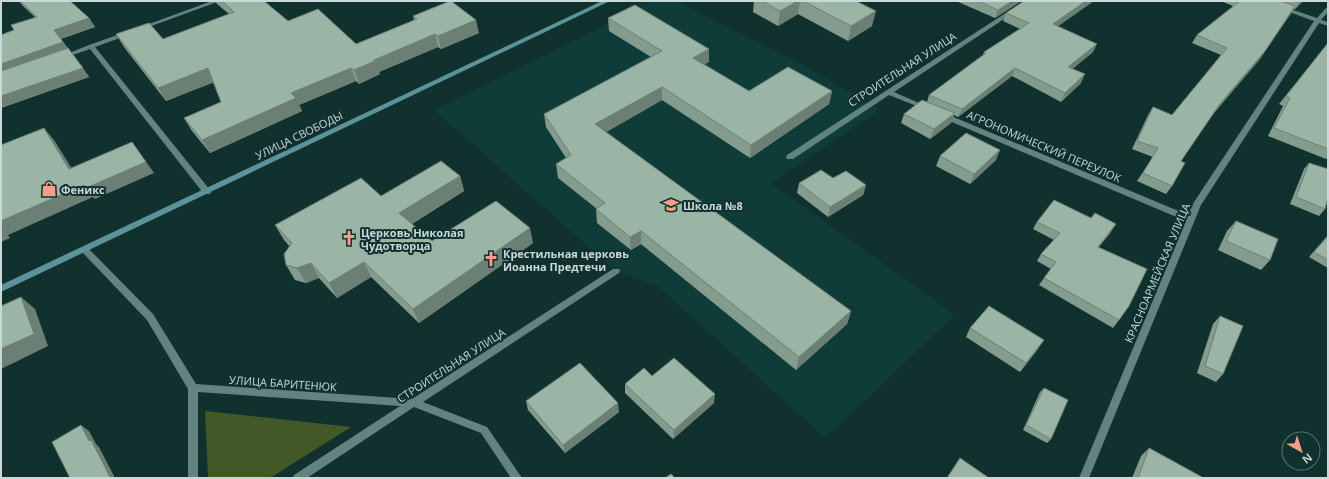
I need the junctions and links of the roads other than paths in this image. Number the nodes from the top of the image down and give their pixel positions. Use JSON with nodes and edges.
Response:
{"nodes":[{"id":1,"x":217,"y":1,"type":"edge"},
{"id":2,"x":607,"y":1,"type":"edge"},
{"id":3,"x":1028,"y":1,"type":"edge"},
{"id":4,"x":1262,"y":1,"type":"edge"},
{"id":5,"x":1328,"y":9,"type":"edge"},
{"id":6,"x":1318,"y":20,"type":"junction"},
{"id":7,"x":1328,"y":24,"type":"edge"},
{"id":8,"x":91,"y":46,"type":"junction"},
{"id":9,"x":53,"y":60,"type":"edge"},
{"id":10,"x":888,"y":92,"type":"junction"},
{"id":11,"x":790,"y":157,"type":"dead end"},
{"id":12,"x":207,"y":192,"type":"junction"},
{"id":13,"x":1190,"y":219,"type":"junction"},
{"id":14,"x":85,"y":250,"type":"junction"},
{"id":15,"x":616,"y":272,"type":"dead end"},
{"id":16,"x":1,"y":289,"type":"edge"},
{"id":17,"x":193,"y":388,"type":"junction"},
{"id":18,"x":414,"y":403,"type":"junction"},
{"id":19,"x":193,"y":478,"type":"edge"},
{"id":20,"x":298,"y":478,"type":"edge"},
{"id":21,"x":517,"y":478,"type":"edge"},
{"id":22,"x":1084,"y":478,"type":"edge"}],
"edges":[{"from":1,"to":8,"type":"street"},
{"from":2,"to":12,"type":"main road","name":"УЛИЦА СВОБОДЫ"},
{"from":3,"to":10,"type":"street","name":"СТРОИТЕЛЬНАЯ УЛИЦА"},
{"from":4,"to":6,"type":"street"},
{"from":5,"to":6,"type":"street","name":"КРАСНОАРМЕЙСКАЯ УЛИЦА"},
{"from":6,"to":7,"type":"street"},
{"from":6,"to":13,"type":"street","name":"КРАСНОАРМЕЙСКАЯ УЛИЦА"},
{"from":8,"to":9,"type":"street"},
{"from":8,"to":12,"type":"street"},
{"from":10,"to":11,"type":"street","name":"СТРОИТЕЛЬНАЯ УЛИЦА"},
{"from":10,"to":13,"type":"street","name":"АГРОНОМИЧЕСКИЙ ПЕРЕУЛОК"},
{"from":12,"to":14,"type":"main road","name":"УЛИЦА СВОБОДЫ"},
{"from":13,"to":22,"type":"street","name":"КРАСНОАРМЕЙСКАЯ УЛИЦА"},
{"from":14,"to":16,"type":"main road","name":"УЛИЦА СВОБОДЫ"},
{"from":14,"to":17,"type":"street"},
{"from":15,"to":18,"type":"street","name":"СТРОИТЕЛЬНАЯ УЛИЦА"},
{"from":17,"to":18,"type":"street","name":"УЛИЦА БАРИТЕНЮК"},
{"from":17,"to":19,"type":"street"},
{"from":18,"to":20,"type":"street","name":"СТРОИТЕЛЬНАЯ УЛИЦА"},
{"from":18,"to":21,"type":"street","name":"УЛИЦА БАРИТЕНЮК"}]}
